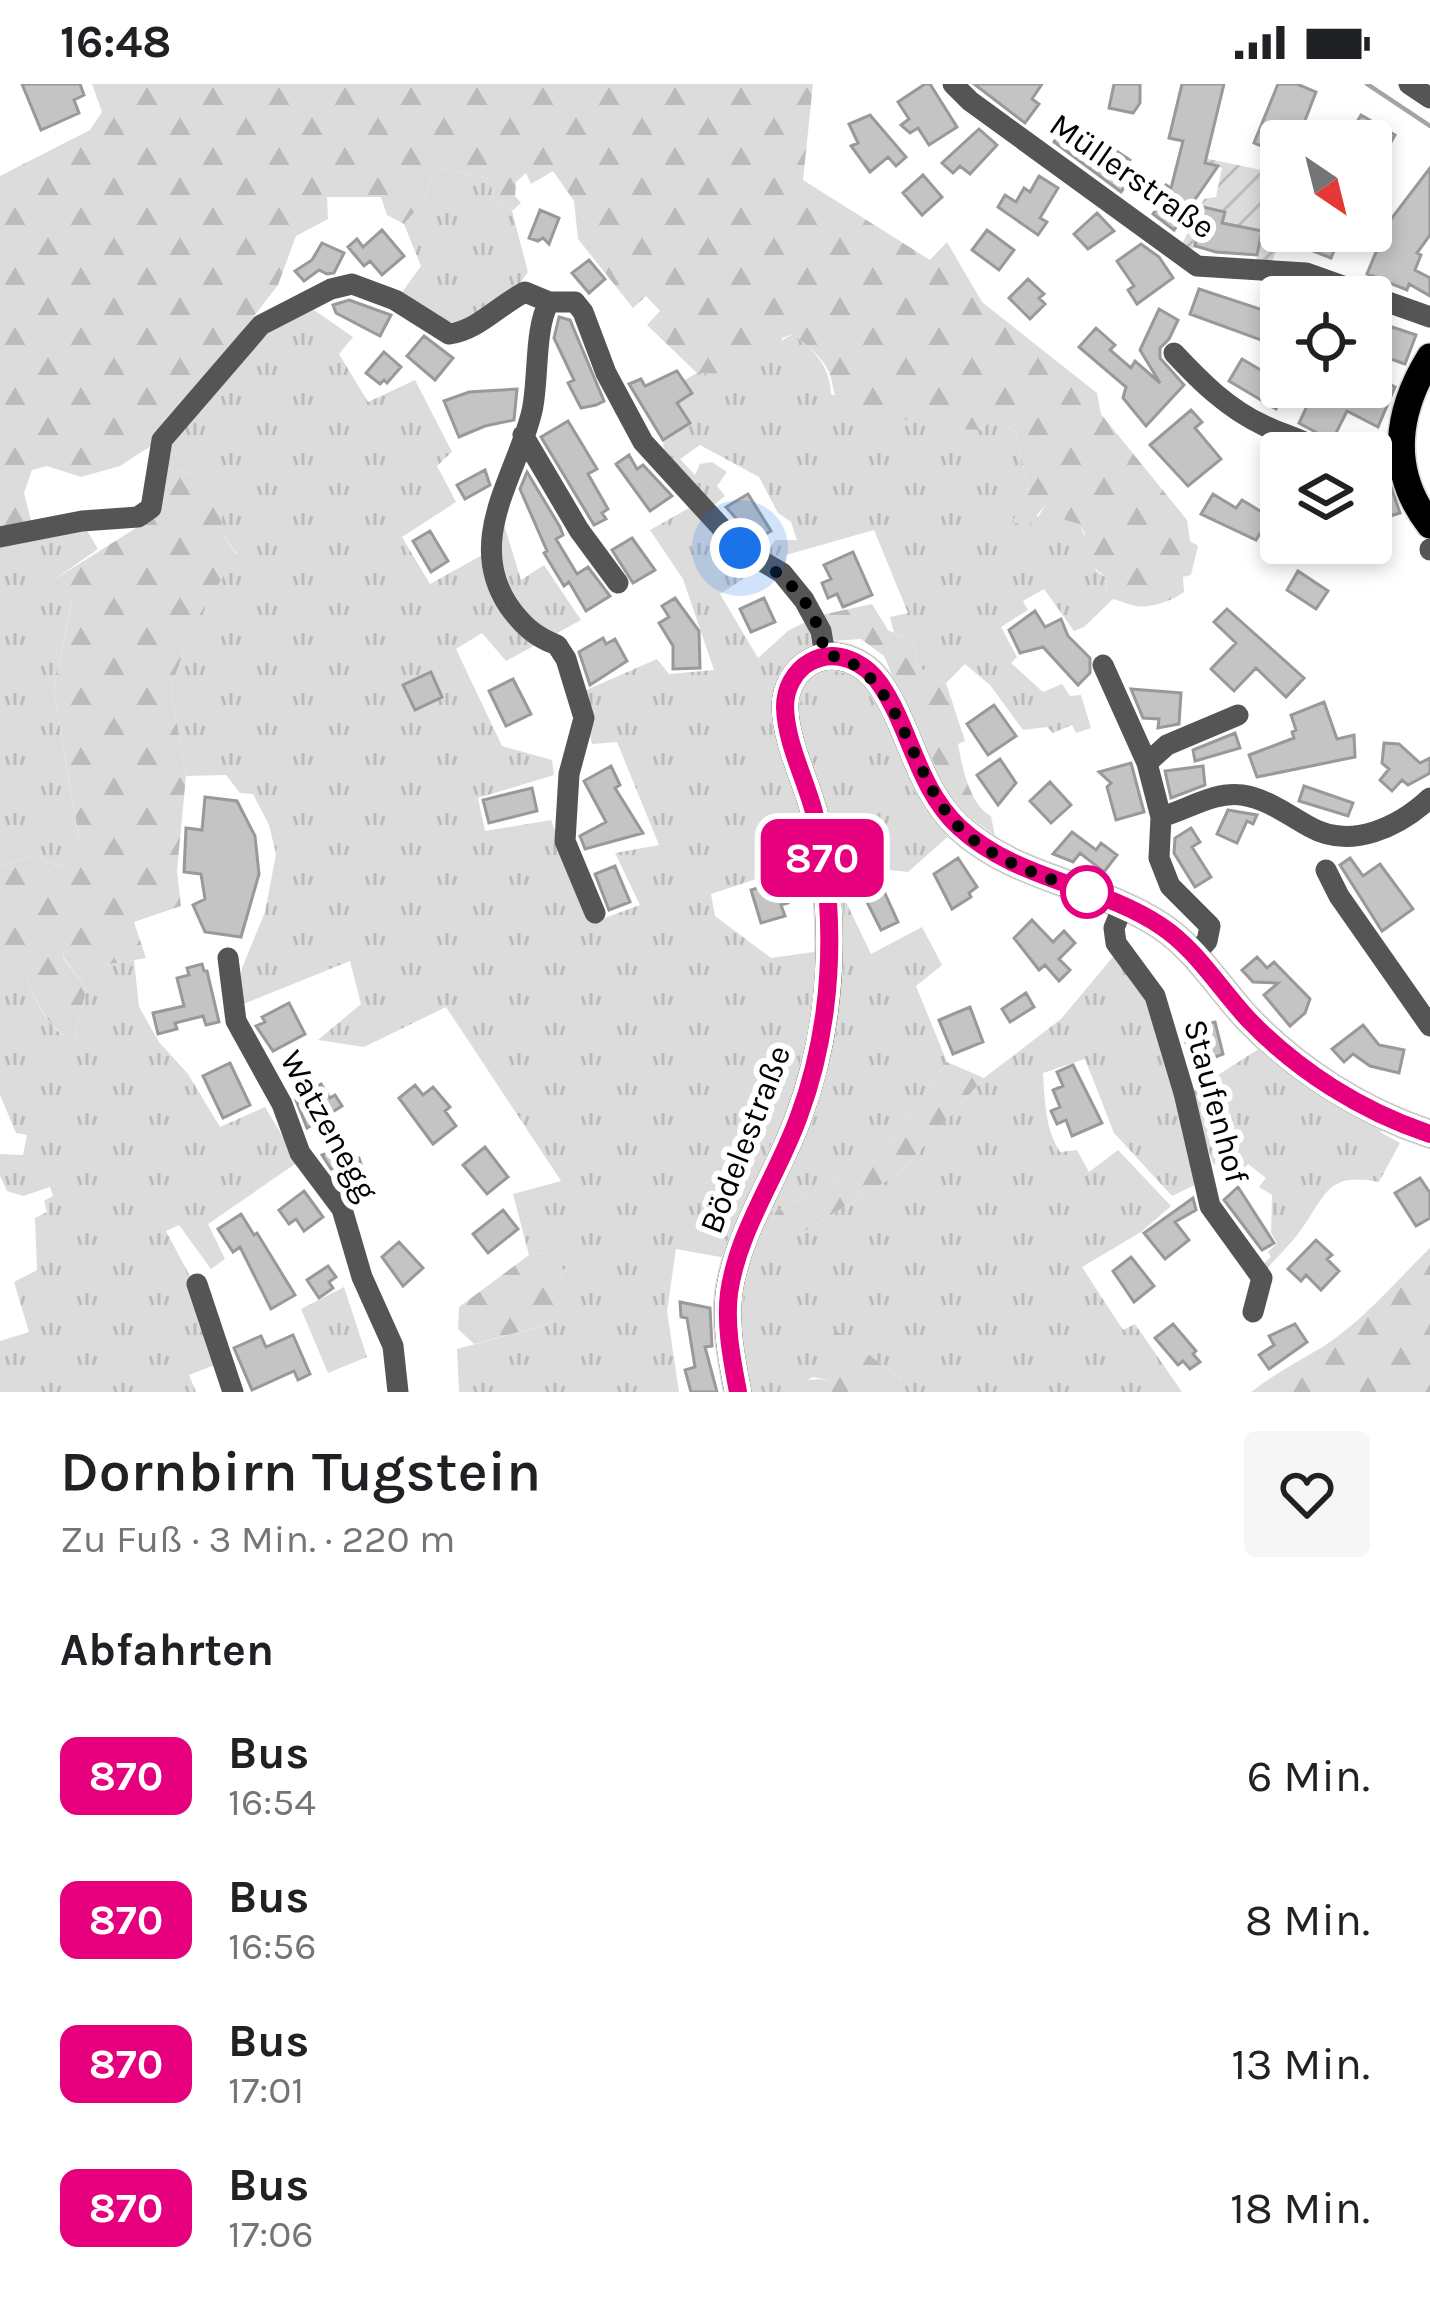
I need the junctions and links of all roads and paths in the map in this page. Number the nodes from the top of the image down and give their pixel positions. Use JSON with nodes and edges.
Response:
{"nodes":[{"id":1,"x":953,"y":84,"type":"edge"},
{"id":2,"x":1409,"y":84,"type":"edge"},
{"id":3,"x":1430,"y":98,"type":"edge"},
{"id":4,"x":549,"y":302,"type":"junction"},
{"id":5,"x":1430,"y":317,"type":"edge"},
{"id":6,"x":1174,"y":353,"type":"dead end"},
{"id":7,"x":1430,"y":357,"type":"edge"},
{"id":8,"x":1281,"y":432,"type":"edge"},
{"id":9,"x":523,"y":435,"type":"junction"},
{"id":10,"x":1401,"y":456,"type":"junction"},
{"id":11,"x":1392,"y":458,"type":"edge"},
{"id":12,"x":1430,"y":525,"type":"edge"},
{"id":13,"x":0,"y":538,"type":"edge"},
{"id":14,"x":618,"y":583,"type":"dead end"},
{"id":15,"x":825,"y":655,"type":"junction"},
{"id":16,"x":1103,"y":665,"type":"dead end"},
{"id":17,"x":1238,"y":716,"type":"dead end"},
{"id":18,"x":1147,"y":764,"type":"junction"},
{"id":19,"x":1430,"y":799,"type":"edge"},
{"id":20,"x":1161,"y":817,"type":"junction"},
{"id":21,"x":1326,"y":871,"type":"dead end"},
{"id":22,"x":1123,"y":906,"type":"junction"},
{"id":23,"x":595,"y":913,"type":"dead end"},
{"id":24,"x":1194,"y":955,"type":"junction"},
{"id":25,"x":228,"y":958,"type":"dead end"},
{"id":26,"x":1430,"y":1026,"type":"edge"},
{"id":27,"x":1430,"y":1134,"type":"edge"},
{"id":28,"x":197,"y":1284,"type":"dead end"},
{"id":29,"x":1253,"y":1312,"type":"dead end"},
{"id":30,"x":233,"y":1392,"type":"edge"},
{"id":31,"x":398,"y":1392,"type":"edge"},
{"id":32,"x":738,"y":1392,"type":"edge"}],
"edges":[{"from":1,"to":5,"type":"street","name":"Müllerstraße"},
{"from":2,"to":3,"type":"street"},
{"from":4,"to":9,"type":"street"},
{"from":4,"to":13,"type":"street"},
{"from":4,"to":15,"type":"street"},
{"from":6,"to":8,"type":"street"},
{"from":7,"to":10,"type":"main road"},
{"from":9,"to":14,"type":"street"},
{"from":9,"to":23,"type":"street"},
{"from":10,"to":11,"type":"street"},
{"from":10,"to":12,"type":"main road"},
{"from":15,"to":22,"type":"main road"},
{"from":15,"to":32,"type":"main road","name":"Bödelestraße"},
{"from":16,"to":18,"type":"street"},
{"from":17,"to":18,"type":"street"},
{"from":18,"to":20,"type":"street"},
{"from":19,"to":20,"type":"street"},
{"from":20,"to":24,"type":"street"},
{"from":21,"to":26,"type":"street"},
{"from":22,"to":24,"type":"main road"},
{"from":22,"to":29,"type":"street","name":"Staufenhof"},
{"from":24,"to":27,"type":"main road"},
{"from":25,"to":31,"type":"street","name":"Watzenegg"},
{"from":28,"to":30,"type":"street"}]}
